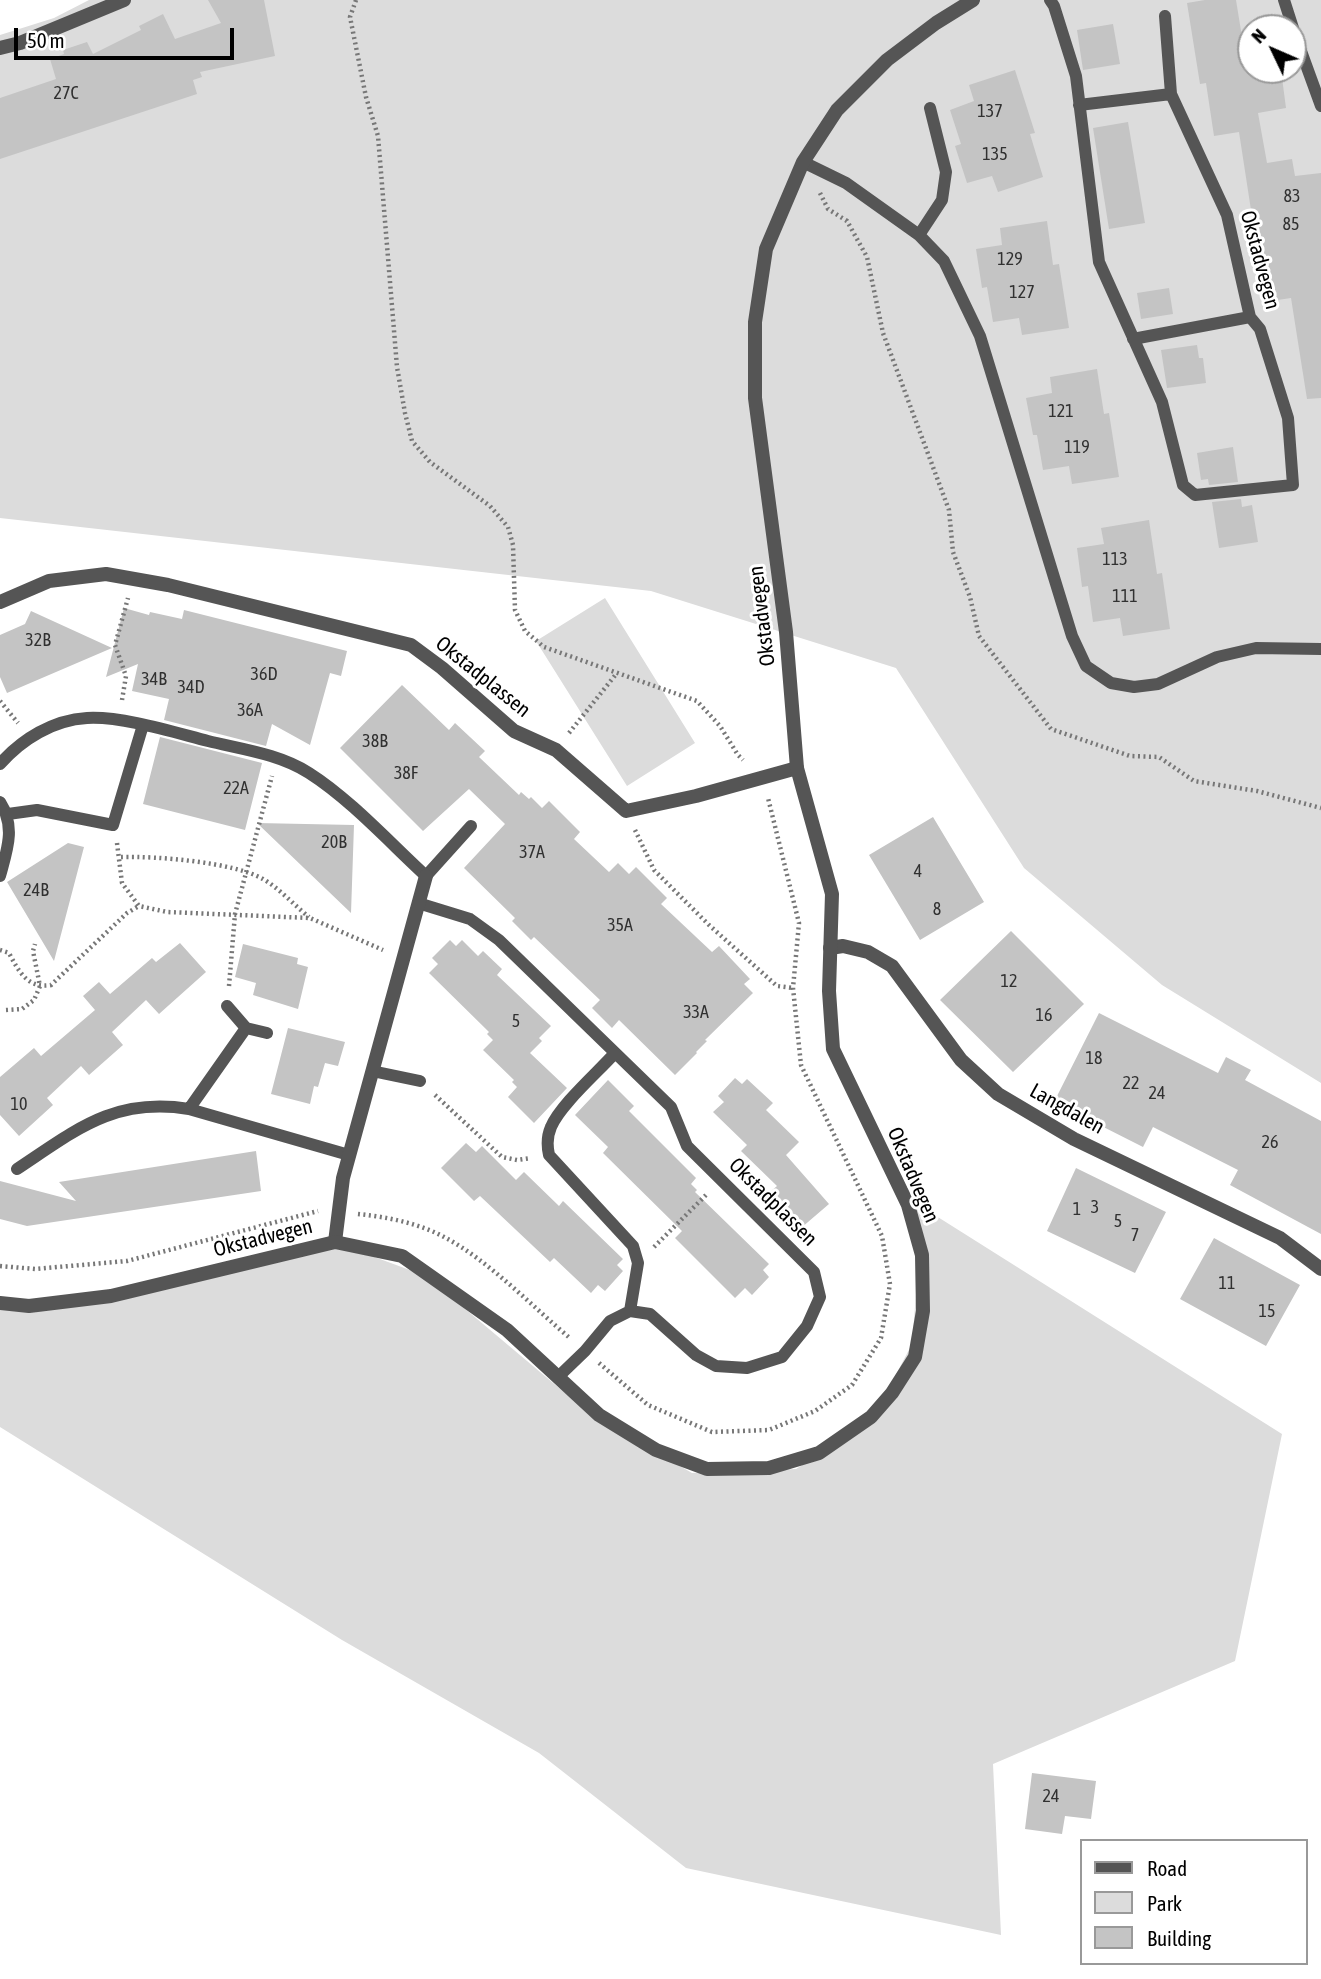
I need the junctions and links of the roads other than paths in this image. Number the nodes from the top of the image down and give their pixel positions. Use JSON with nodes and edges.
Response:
{"nodes":[{"id":1,"x":124,"y":0,"type":"edge"},
{"id":2,"x":972,"y":0,"type":"edge"},
{"id":3,"x":1050,"y":0,"type":"edge"},
{"id":4,"x":1165,"y":16,"type":"dead end"},
{"id":5,"x":0,"y":48,"type":"edge"},
{"id":6,"x":1307,"y":67,"type":"edge"},
{"id":7,"x":1171,"y":94,"type":"junction"},
{"id":8,"x":1079,"y":105,"type":"junction"},
{"id":9,"x":1321,"y":106,"type":"edge"},
{"id":10,"x":930,"y":108,"type":"dead end"},
{"id":11,"x":803,"y":162,"type":"junction"},
{"id":12,"x":919,"y":235,"type":"junction"},
{"id":13,"x":1250,"y":317,"type":"junction"},
{"id":14,"x":1133,"y":339,"type":"junction"},
{"id":15,"x":0,"y":602,"type":"edge"},
{"id":16,"x":1321,"y":649,"type":"edge"},
{"id":17,"x":143,"y":724,"type":"junction"},
{"id":18,"x":0,"y":764,"type":"edge"},
{"id":19,"x":797,"y":768,"type":"junction"},
{"id":20,"x":0,"y":802,"type":"edge"},
{"id":21,"x":8,"y":814,"type":"junction"},
{"id":22,"x":471,"y":826,"type":"dead end"},
{"id":23,"x":0,"y":876,"type":"edge"},
{"id":24,"x":426,"y":876,"type":"junction"},
{"id":25,"x":418,"y":903,"type":"junction"},
{"id":26,"x":830,"y":948,"type":"junction"},
{"id":27,"x":227,"y":1006,"type":"road end"},
{"id":28,"x":246,"y":1028,"type":"junction"},
{"id":29,"x":267,"y":1033,"type":"dead end"},
{"id":30,"x":614,"y":1054,"type":"junction"},
{"id":31,"x":372,"y":1071,"type":"junction"},
{"id":32,"x":420,"y":1081,"type":"road end"},
{"id":33,"x":189,"y":1110,"type":"junction"},
{"id":34,"x":349,"y":1155,"type":"junction"},
{"id":35,"x":17,"y":1169,"type":"dead end"},
{"id":36,"x":335,"y":1242,"type":"junction"},
{"id":37,"x":1321,"y":1269,"type":"edge"},
{"id":38,"x":0,"y":1303,"type":"edge"},
{"id":39,"x":630,"y":1311,"type":"junction"},
{"id":40,"x":558,"y":1377,"type":"junction"}],
"edges":[{"from":1,"to":5,"type":"street"},
{"from":2,"to":11,"type":"street","name":"Okstadvegen"},
{"from":3,"to":8,"type":"lane","name":"Okstadvegen"},
{"from":4,"to":7,"type":"lane"},
{"from":6,"to":9,"type":"lane"},
{"from":7,"to":8,"type":"lane"},
{"from":7,"to":13,"type":"lane","name":"Okstadvegen"},
{"from":8,"to":14,"type":"lane","name":"Okstadvegen"},
{"from":10,"to":12,"type":"lane"},
{"from":11,"to":12,"type":"lane"},
{"from":11,"to":19,"type":"street","name":"Okstadvegen"},
{"from":12,"to":16,"type":"lane"},
{"from":13,"to":14,"type":"lane"},
{"from":13,"to":14,"type":"lane","name":"Okstadvegen"},
{"from":15,"to":19,"type":"street","name":"Okstadplassen"},
{"from":17,"to":18,"type":"lane"},
{"from":17,"to":21,"type":"lane"},
{"from":17,"to":24,"type":"lane"},
{"from":19,"to":26,"type":"street","name":"Okstadvegen"},
{"from":20,"to":21,"type":"lane"},
{"from":21,"to":23,"type":"lane"},
{"from":22,"to":24,"type":"lane"},
{"from":24,"to":25,"type":"street"},
{"from":25,"to":30,"type":"lane","name":"Okstadplassen"},
{"from":25,"to":31,"type":"street"},
{"from":26,"to":37,"type":"street","name":"Langdalen"},
{"from":26,"to":40,"type":"street","name":"Okstadvegen"},
{"from":27,"to":28,"type":"lane"},
{"from":28,"to":29,"type":"lane"},
{"from":28,"to":33,"type":"lane"},
{"from":30,"to":39,"type":"lane"},
{"from":30,"to":39,"type":"lane","name":"Okstadplassen"},
{"from":31,"to":32,"type":"lane"},
{"from":31,"to":34,"type":"street"},
{"from":33,"to":34,"type":"lane"},
{"from":33,"to":35,"type":"lane"},
{"from":34,"to":36,"type":"street"},
{"from":36,"to":38,"type":"street","name":"Okstadvegen"},
{"from":36,"to":40,"type":"street","name":"Okstadvegen"},
{"from":39,"to":40,"type":"lane"}]}
